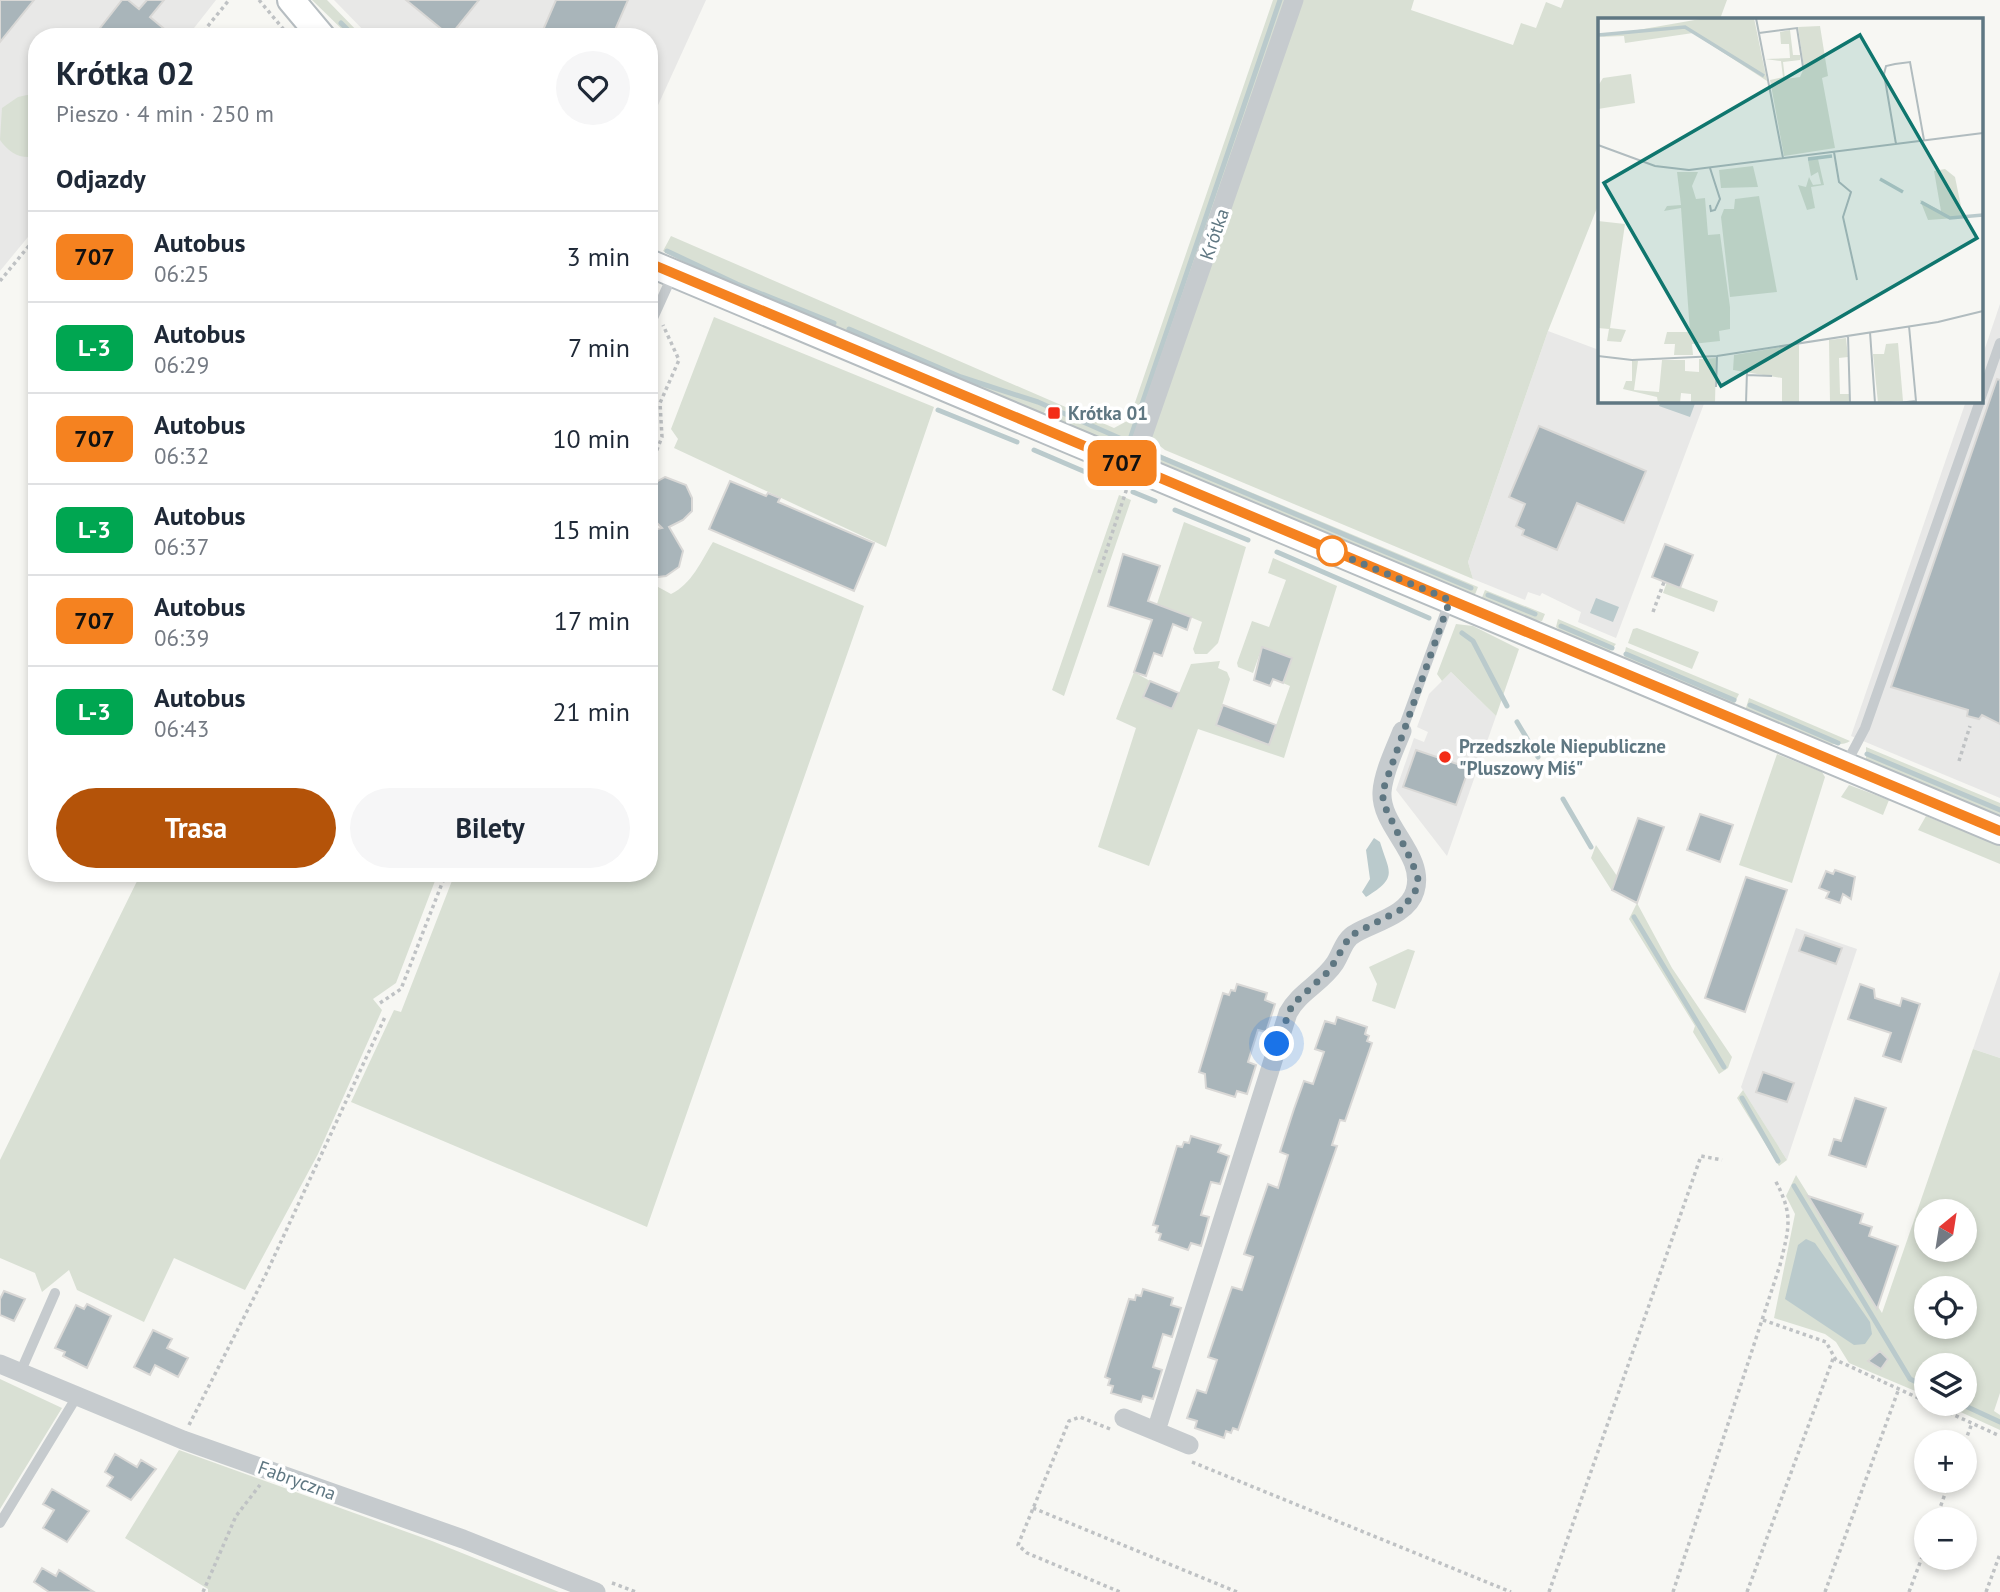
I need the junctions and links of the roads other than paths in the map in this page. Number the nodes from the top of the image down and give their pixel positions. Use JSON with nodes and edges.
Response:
{"nodes":[{"id":1,"x":291,"y":0,"type":"edge"},
{"id":2,"x":1294,"y":0,"type":"edge"},
{"id":3,"x":314,"y":28,"type":"edge"},
{"id":4,"x":661,"y":268,"type":"edge"},
{"id":5,"x":658,"y":302,"type":"edge"},
{"id":6,"x":2000,"y":343,"type":"edge"},
{"id":7,"x":1982,"y":393,"type":"edge"},
{"id":8,"x":1979,"y":402,"type":"edge"},
{"id":9,"x":1131,"y":473,"type":"junction"},
{"id":10,"x":1450,"y":600,"type":"junction"},
{"id":11,"x":1402,"y":731,"type":"joint"},
{"id":12,"x":1844,"y":767,"type":"junction"},
{"id":13,"x":2000,"y":831,"type":"edge"},
{"id":14,"x":55,"y":1293,"type":"dead end"},
{"id":15,"x":0,"y":1364,"type":"edge"},
{"id":16,"x":19,"y":1374,"type":"junction"},
{"id":17,"x":76,"y":1398,"type":"junction"},
{"id":18,"x":1121,"y":1425,"type":"road end"},
{"id":19,"x":1156,"y":1431,"type":"junction"},
{"id":20,"x":1186,"y":1452,"type":"road end"},
{"id":21,"x":0,"y":1522,"type":"edge"},
{"id":22,"x":596,"y":1592,"type":"edge"}],
"edges":[{"from":1,"to":3,"type":"main road"},
{"from":2,"to":9,"type":"street","name":"Krótka"},
{"from":4,"to":5,"type":"lane"},
{"from":4,"to":9,"type":"main road"},
{"from":6,"to":7,"type":"lane"},
{"from":8,"to":12,"type":"lane"},
{"from":9,"to":10,"type":"main road"},
{"from":10,"to":11,"type":"lane"},
{"from":10,"to":12,"type":"main road"},
{"from":11,"to":19,"type":"street"},
{"from":12,"to":13,"type":"main road"},
{"from":14,"to":16,"type":"lane"},
{"from":15,"to":16,"type":"street","name":"Fabryczna"},
{"from":16,"to":17,"type":"street","name":"Fabryczna"},
{"from":17,"to":21,"type":"lane"},
{"from":17,"to":22,"type":"street","name":"Fabryczna"},
{"from":18,"to":19,"type":"street"},
{"from":19,"to":20,"type":"street"}]}
